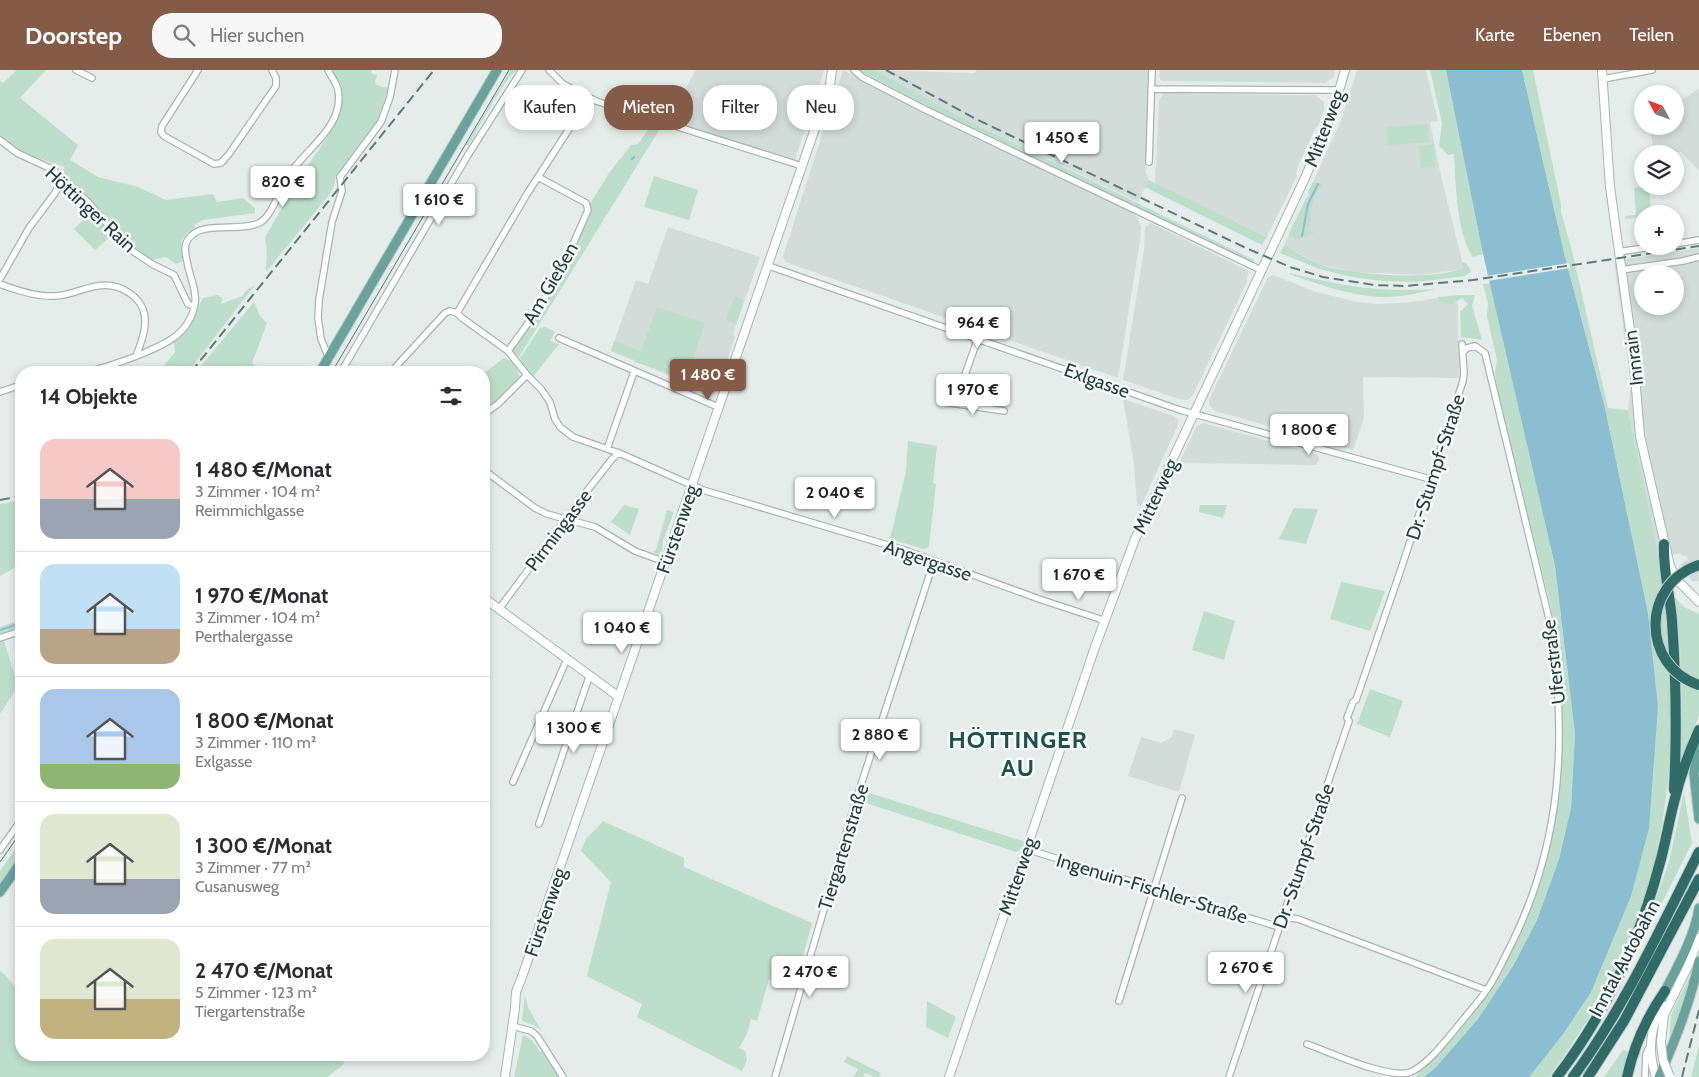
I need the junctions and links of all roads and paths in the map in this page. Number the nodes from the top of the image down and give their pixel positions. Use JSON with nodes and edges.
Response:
{"nodes":[{"id":1,"x":76,"y":70,"type":"edge"},
{"id":2,"x":198,"y":70,"type":"edge"},
{"id":3,"x":272,"y":70,"type":"edge"},
{"id":4,"x":328,"y":70,"type":"edge"},
{"id":5,"x":395,"y":70,"type":"edge"},
{"id":6,"x":497,"y":70,"type":"edge"},
{"id":7,"x":522,"y":70,"type":"edge"},
{"id":8,"x":550,"y":70,"type":"edge"},
{"id":9,"x":832,"y":70,"type":"edge"},
{"id":10,"x":838,"y":70,"type":"edge"},
{"id":11,"x":854,"y":70,"type":"edge"},
{"id":12,"x":1152,"y":70,"type":"edge"},
{"id":13,"x":1345,"y":70,"type":"edge"},
{"id":14,"x":1602,"y":70,"type":"edge"},
{"id":15,"x":1652,"y":70,"type":"edge"},
{"id":16,"x":92,"y":78,"type":"dead end"},
{"id":17,"x":1603,"y":79,"type":"junction"},
{"id":18,"x":565,"y":85,"type":"edge"},
{"id":19,"x":830,"y":85,"type":"joint"},
{"id":20,"x":1151,"y":89,"type":"junction"},
{"id":21,"x":1340,"y":90,"type":"junction"},
{"id":22,"x":594,"y":100,"type":"edge"},
{"id":23,"x":568,"y":130,"type":"edge"},
{"id":24,"x":814,"y":130,"type":"edge"},
{"id":25,"x":0,"y":140,"type":"edge"},
{"id":26,"x":1149,"y":162,"type":"dead end"},
{"id":27,"x":802,"y":166,"type":"junction"},
{"id":28,"x":62,"y":177,"type":"junction"},
{"id":29,"x":538,"y":177,"type":"junction"},
{"id":30,"x":1699,"y":240,"type":"edge"},
{"id":31,"x":1684,"y":242,"type":"edge"},
{"id":32,"x":1634,"y":250,"type":"edge"},
{"id":33,"x":1618,"y":252,"type":"junction"},
{"id":34,"x":1699,"y":257,"type":"edge"},
{"id":35,"x":769,"y":266,"type":"junction"},
{"id":36,"x":1262,"y":270,"type":"junction"},
{"id":37,"x":1621,"y":270,"type":"junction"},
{"id":38,"x":0,"y":279,"type":"edge"},
{"id":39,"x":0,"y":284,"type":"edge"},
{"id":40,"x":194,"y":306,"type":"junction"},
{"id":41,"x":458,"y":313,"type":"junction"},
{"id":42,"x":559,"y":338,"type":"dead end"},
{"id":43,"x":978,"y":338,"type":"junction"},
{"id":44,"x":1462,"y":344,"type":"dead end"},
{"id":45,"x":508,"y":351,"type":"junction"},
{"id":46,"x":1464,"y":352,"type":"junction"},
{"id":47,"x":136,"y":356,"type":"junction"},
{"id":48,"x":328,"y":358,"type":"junction"},
{"id":49,"x":111,"y":366,"type":"edge"},
{"id":50,"x":323,"y":366,"type":"edge"},
{"id":51,"x":345,"y":366,"type":"edge"},
{"id":52,"x":396,"y":366,"type":"edge"},
{"id":53,"x":634,"y":372,"type":"junction"},
{"id":54,"x":527,"y":375,"type":"junction"},
{"id":55,"x":15,"y":387,"type":"edge"},
{"id":56,"x":0,"y":392,"type":"edge"},
{"id":57,"x":944,"y":402,"type":"dead end"},
{"id":58,"x":955,"y":403,"type":"junction"},
{"id":59,"x":718,"y":407,"type":"junction"},
{"id":60,"x":490,"y":410,"type":"edge"},
{"id":61,"x":1004,"y":411,"type":"dead end"},
{"id":62,"x":1194,"y":413,"type":"junction"},
{"id":63,"x":607,"y":449,"type":"junction"},
{"id":64,"x":619,"y":453,"type":"junction"},
{"id":65,"x":490,"y":474,"type":"edge"},
{"id":66,"x":1430,"y":479,"type":"junction"},
{"id":67,"x":692,"y":486,"type":"junction"},
{"id":68,"x":565,"y":519,"type":"junction"},
{"id":69,"x":1664,"y":544,"type":"junction"},
{"id":70,"x":934,"y":561,"type":"junction"},
{"id":71,"x":665,"y":562,"type":"junction"},
{"id":72,"x":1699,"y":565,"type":"edge"},
{"id":73,"x":490,"y":602,"type":"edge"},
{"id":74,"x":1699,"y":602,"type":"edge"},
{"id":75,"x":499,"y":609,"type":"junction"},
{"id":76,"x":1104,"y":622,"type":"junction"},
{"id":77,"x":15,"y":633,"type":"edge"},
{"id":78,"x":0,"y":638,"type":"edge"},
{"id":79,"x":567,"y":659,"type":"junction"},
{"id":80,"x":589,"y":677,"type":"junction"},
{"id":81,"x":1699,"y":685,"type":"edge"},
{"id":82,"x":619,"y":697,"type":"junction"},
{"id":83,"x":1699,"y":731,"type":"edge"},
{"id":84,"x":513,"y":782,"type":"dead end"},
{"id":85,"x":1182,"y":798,"type":"dead end"},
{"id":86,"x":1673,"y":804,"type":"junction"},
{"id":87,"x":1699,"y":819,"type":"edge"},
{"id":88,"x":539,"y":824,"type":"dead end"},
{"id":89,"x":15,"y":829,"type":"edge"},
{"id":90,"x":1026,"y":849,"type":"junction"},
{"id":91,"x":0,"y":850,"type":"edge"},
{"id":92,"x":1699,"y":852,"type":"edge"},
{"id":93,"x":15,"y":871,"type":"edge"},
{"id":94,"x":1699,"y":880,"type":"edge"},
{"id":95,"x":1153,"y":889,"type":"junction"},
{"id":96,"x":0,"y":892,"type":"edge"},
{"id":97,"x":1699,"y":908,"type":"edge"},
{"id":98,"x":1283,"y":917,"type":"junction"},
{"id":99,"x":1279,"y":927,"type":"junction"},
{"id":100,"x":1699,"y":938,"type":"edge"},
{"id":101,"x":1699,"y":961,"type":"edge"},
{"id":102,"x":1486,"y":990,"type":"junction"},
{"id":103,"x":1665,"y":991,"type":"junction"},
{"id":104,"x":1119,"y":1001,"type":"dead end"},
{"id":105,"x":512,"y":1026,"type":"junction"},
{"id":106,"x":1307,"y":1044,"type":"dead end"},
{"id":107,"x":1650,"y":1046,"type":"junction"},
{"id":108,"x":1645,"y":1074,"type":"edge"},
{"id":109,"x":505,"y":1077,"type":"edge"},
{"id":110,"x":563,"y":1077,"type":"edge"},
{"id":111,"x":774,"y":1077,"type":"edge"},
{"id":112,"x":949,"y":1077,"type":"edge"},
{"id":113,"x":1229,"y":1077,"type":"edge"},
{"id":114,"x":1557,"y":1077,"type":"edge"},
{"id":115,"x":1573,"y":1077,"type":"edge"},
{"id":116,"x":1588,"y":1077,"type":"edge"},
{"id":117,"x":1627,"y":1077,"type":"edge"},
{"id":118,"x":1658,"y":1077,"type":"edge"},
{"id":119,"x":1670,"y":1077,"type":"edge"}],
"edges":[{"from":1,"to":16,"type":"street"},
{"from":2,"to":3,"type":"street"},
{"from":4,"to":40,"type":"street"},
{"from":5,"to":48,"type":"street"},
{"from":6,"to":48,"type":"main road"},
{"from":7,"to":51,"type":"street"},
{"from":8,"to":18,"type":"street"},
{"from":9,"to":19,"type":"street","name":"Fürstenweg"},
{"from":10,"to":19,"type":"street","name":"Fürstenweg"},
{"from":11,"to":36,"type":"street"},
{"from":12,"to":20,"type":"street"},
{"from":13,"to":21,"type":"street","name":"Mitterweg"},
{"from":14,"to":17,"type":"street","name":"Innrain"},
{"from":15,"to":17,"type":"street"},
{"from":17,"to":33,"type":"street","name":"Innrain"},
{"from":20,"to":21,"type":"street"},
{"from":20,"to":26,"type":"street"},
{"from":21,"to":36,"type":"street","name":"Mitterweg"},
{"from":22,"to":27,"type":"street"},
{"from":23,"to":29,"type":"street"},
{"from":24,"to":27,"type":"street","name":"Fürstenweg"},
{"from":25,"to":28,"type":"street","name":"Höttinger Rain"},
{"from":27,"to":35,"type":"street","name":"Fürstenweg"},
{"from":28,"to":38,"type":"street"},
{"from":28,"to":40,"type":"street","name":"Höttinger Rain"},
{"from":29,"to":41,"type":"street"},
{"from":29,"to":45,"type":"street","name":"Am Gießen"},
{"from":30,"to":31,"type":"street"},
{"from":32,"to":33,"type":"street"},
{"from":33,"to":37,"type":"street","name":"Innrain"},
{"from":34,"to":37,"type":"street"},
{"from":35,"to":43,"type":"street","name":"Exlgasse"},
{"from":35,"to":59,"type":"street","name":"Fürstenweg"},
{"from":36,"to":62,"type":"street","name":"Mitterweg"},
{"from":37,"to":69,"type":"street","name":"Innrain"},
{"from":39,"to":47,"type":"street"},
{"from":40,"to":47,"type":"street"},
{"from":41,"to":45,"type":"street"},
{"from":41,"to":52,"type":"street"},
{"from":42,"to":53,"type":"street"},
{"from":43,"to":58,"type":"street"},
{"from":43,"to":62,"type":"street","name":"Exlgasse"},
{"from":44,"to":46,"type":"street","name":"Dr.-Stumpf-Straße"},
{"from":45,"to":54,"type":"street","name":"Angergasse"},
{"from":46,"to":66,"type":"street","name":"Dr.-Stumpf-Straße"},
{"from":46,"to":102,"type":"street","name":"Uferstraße"},
{"from":47,"to":49,"type":"street"},
{"from":48,"to":50,"type":"main road"},
{"from":53,"to":59,"type":"street"},
{"from":53,"to":63,"type":"street"},
{"from":54,"to":60,"type":"street"},
{"from":54,"to":63,"type":"street","name":"Angergasse"},
{"from":55,"to":56,"type":"street"},
{"from":57,"to":58,"type":"street"},
{"from":58,"to":61,"type":"street"},
{"from":59,"to":67,"type":"street","name":"Fürstenweg"},
{"from":62,"to":66,"type":"street","name":"Exlgasse"},
{"from":62,"to":76,"type":"street","name":"Mitterweg"},
{"from":63,"to":64,"type":"street","name":"Angergasse"},
{"from":64,"to":67,"type":"street","name":"Angergasse"},
{"from":64,"to":68,"type":"street","name":"Pirmingasse"},
{"from":65,"to":68,"type":"street"},
{"from":66,"to":98,"type":"street","name":"Dr.-Stumpf-Straße"},
{"from":67,"to":70,"type":"street","name":"Angergasse"},
{"from":67,"to":71,"type":"street","name":"Fürstenweg"},
{"from":68,"to":71,"type":"street"},
{"from":68,"to":75,"type":"street","name":"Pirmingasse"},
{"from":69,"to":74,"type":"street","name":"Innrain"},
{"from":69,"to":86,"type":"highway"},
{"from":70,"to":76,"type":"street","name":"Angergasse"},
{"from":70,"to":111,"type":"street","name":"Tiergartenstraße"},
{"from":71,"to":82,"type":"street","name":"Fürstenweg"},
{"from":72,"to":81,"type":"highway","bridge":true},
{"from":73,"to":75,"type":"street"},
{"from":75,"to":79,"type":"street"},
{"from":76,"to":90,"type":"street","name":"Mitterweg"},
{"from":77,"to":78,"type":"street"},
{"from":79,"to":80,"type":"street"},
{"from":79,"to":84,"type":"street"},
{"from":80,"to":82,"type":"street"},
{"from":80,"to":88,"type":"street"},
{"from":82,"to":105,"type":"street","name":"Fürstenweg"},
{"from":83,"to":86,"type":"highway"},
{"from":83,"to":87,"type":"main road"},
{"from":85,"to":95,"type":"street"},
{"from":86,"to":114,"type":"highway"},
{"from":89,"to":91,"type":"street"},
{"from":90,"to":95,"type":"street","name":"Ingenuin-Fischler-Straße"},
{"from":90,"to":112,"type":"street","name":"Mitterweg"},
{"from":92,"to":115,"type":"highway","name":"Inntal Autobahn"},
{"from":93,"to":96,"type":"main road"},
{"from":94,"to":116,"type":"highway","name":"Inntal Autobahn"},
{"from":95,"to":99,"type":"street","name":"Ingenuin-Fischler-Straße"},
{"from":95,"to":104,"type":"street"},
{"from":97,"to":103,"type":"main road"},
{"from":98,"to":99,"type":"street","name":"Dr.-Stumpf-Straße"},
{"from":98,"to":102,"type":"street"},
{"from":99,"to":113,"type":"street","name":"Dr.-Stumpf-Straße"},
{"from":100,"to":119,"type":"street","bridge":true},
{"from":101,"to":118,"type":"main road"},
{"from":102,"to":106,"type":"street","name":"Uferstraße"},
{"from":103,"to":107,"type":"street"},
{"from":103,"to":117,"type":"highway"},
{"from":105,"to":109,"type":"street","name":"Fürstenweg"},
{"from":105,"to":110,"type":"street"},
{"from":107,"to":108,"type":"street"},
{"from":107,"to":118,"type":"street"}]}
